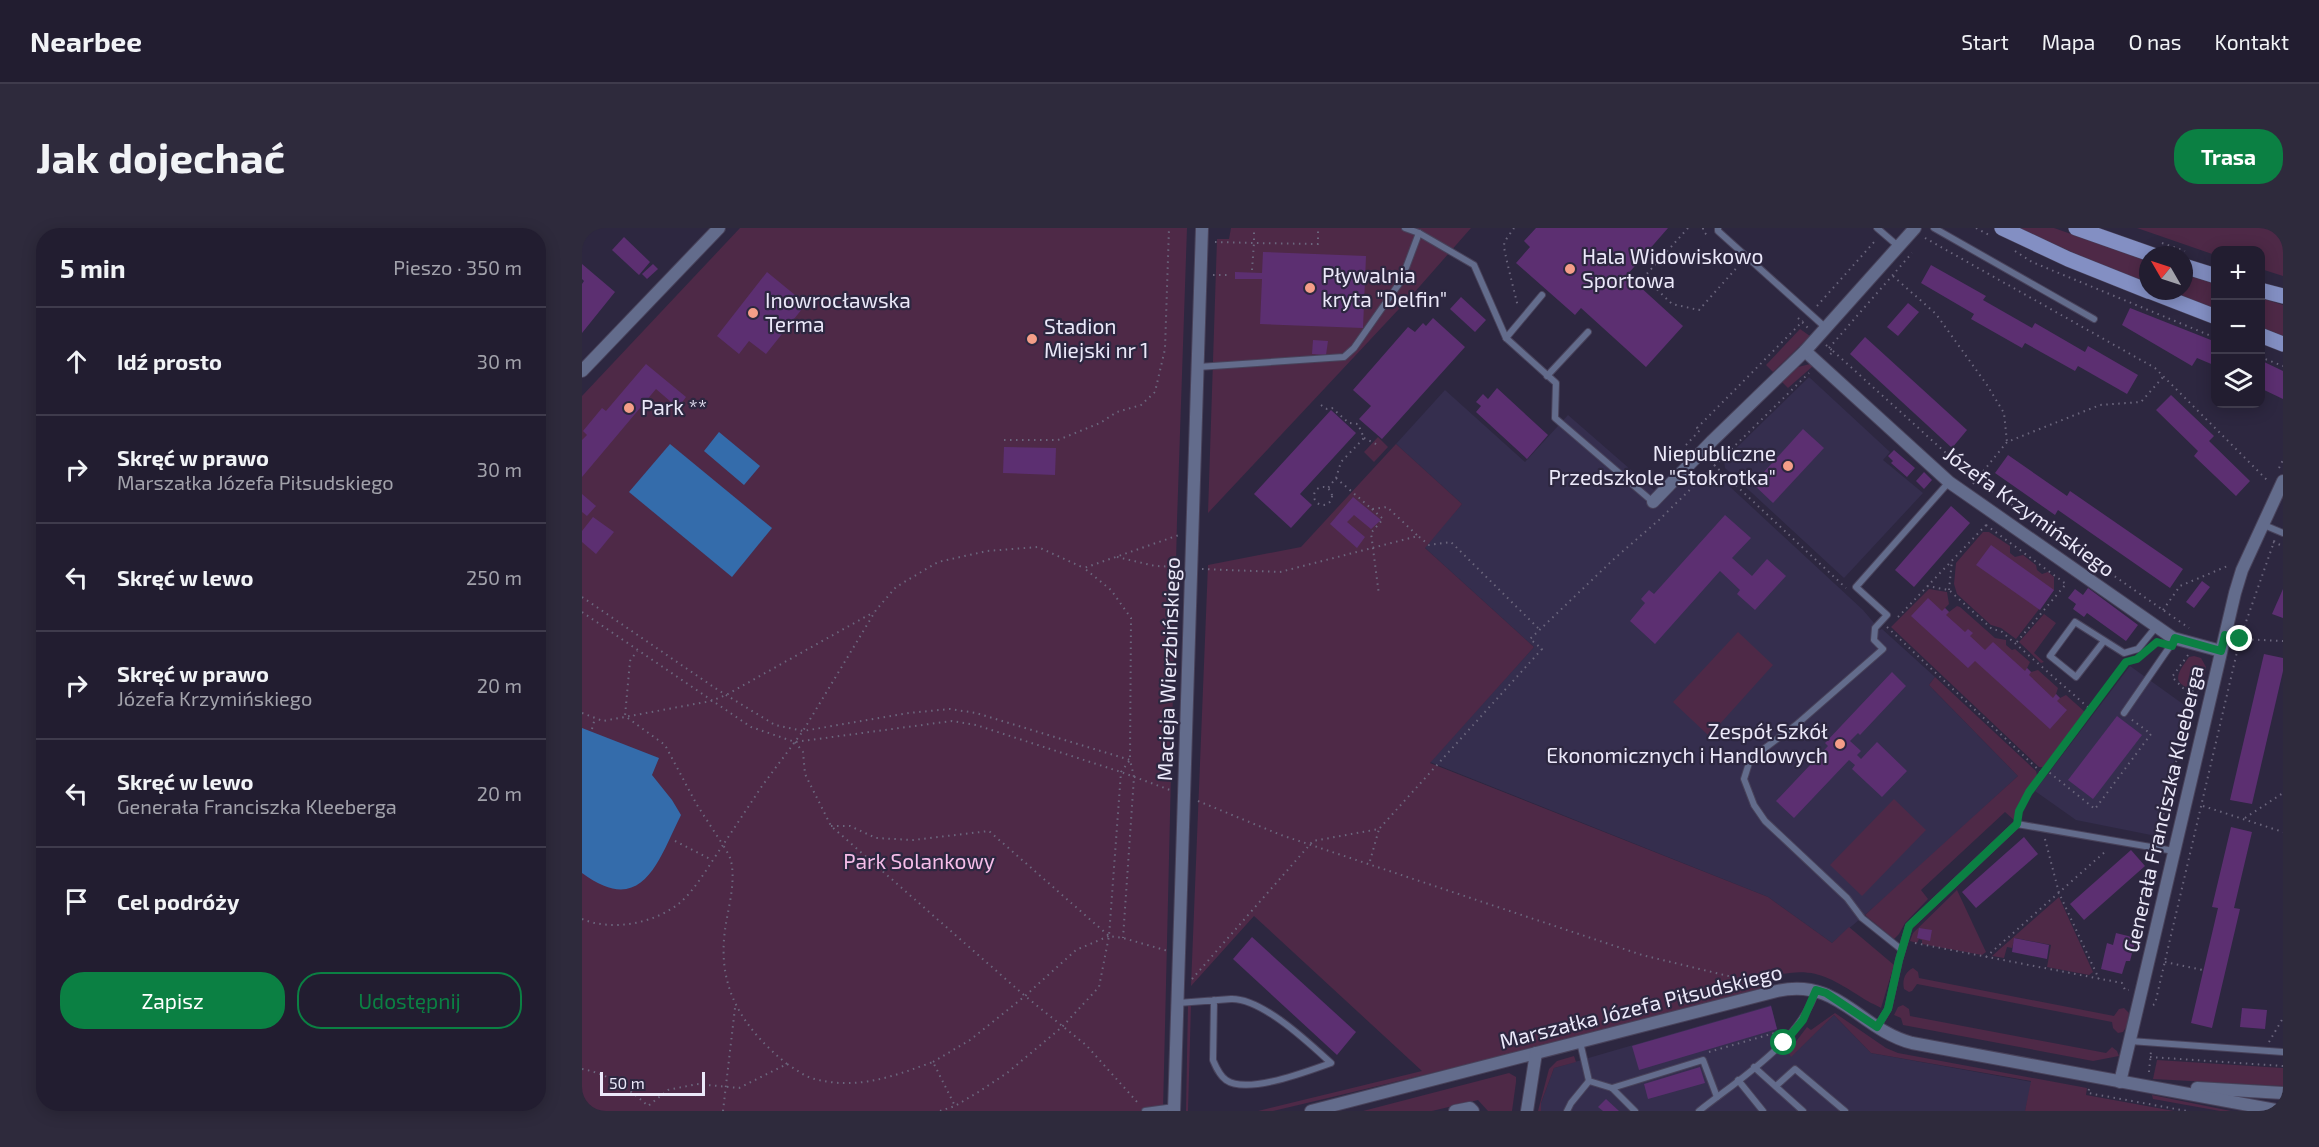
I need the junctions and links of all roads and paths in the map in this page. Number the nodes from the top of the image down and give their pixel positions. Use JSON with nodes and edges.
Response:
{"nodes":[{"id":1,"x":719,"y":228,"type":"edge"},
{"id":2,"x":1169,"y":228,"type":"edge"},
{"id":3,"x":1202,"y":228,"type":"edge"},
{"id":4,"x":1254,"y":228,"type":"edge"},
{"id":5,"x":1318,"y":228,"type":"edge"},
{"id":6,"x":1405,"y":228,"type":"edge"},
{"id":7,"x":1514,"y":228,"type":"edge"},
{"id":8,"x":1688,"y":228,"type":"edge"},
{"id":9,"x":1718,"y":228,"type":"edge"},
{"id":10,"x":1877,"y":228,"type":"edge"},
{"id":11,"x":1915,"y":228,"type":"edge"},
{"id":12,"x":1976,"y":228,"type":"edge"},
{"id":13,"x":2076,"y":228,"type":"edge"},
{"id":14,"x":1931,"y":230,"type":"edge"},
{"id":15,"x":1419,"y":233,"type":"junction"},
{"id":16,"x":1883,"y":233,"type":"junction"},
{"id":17,"x":1998,"y":233,"type":"edge"},
{"id":18,"x":1230,"y":242,"type":"dead end"},
{"id":19,"x":1254,"y":243,"type":"junction"},
{"id":20,"x":1918,"y":245,"type":"dead end"},
{"id":21,"x":2149,"y":246,"type":"edge"},
{"id":22,"x":1899,"y":247,"type":"junction"},
{"id":23,"x":2013,"y":250,"type":"dead end"},
{"id":24,"x":2193,"y":263,"type":"edge"},
{"id":25,"x":1740,"y":264,"type":"dead end"},
{"id":26,"x":1252,"y":270,"type":"dead end"},
{"id":27,"x":2211,"y":273,"type":"edge"},
{"id":28,"x":1213,"y":275,"type":"dead end"},
{"id":29,"x":1227,"y":275,"type":"dead end"},
{"id":30,"x":1893,"y":276,"type":"junction"},
{"id":31,"x":2139,"y":287,"type":"edge"},
{"id":32,"x":2265,"y":292,"type":"edge"},
{"id":33,"x":1542,"y":295,"type":"dead end"},
{"id":34,"x":2283,"y":297,"type":"edge"},
{"id":35,"x":2172,"y":300,"type":"edge"},
{"id":36,"x":1518,"y":308,"type":"dead end"},
{"id":37,"x":1810,"y":313,"type":"junction"},
{"id":38,"x":2211,"y":315,"type":"edge"},
{"id":39,"x":2094,"y":319,"type":"dead end"},
{"id":40,"x":1588,"y":332,"type":"dead end"},
{"id":41,"x":1822,"y":332,"type":"junction"},
{"id":42,"x":2211,"y":336,"type":"edge"},
{"id":43,"x":2265,"y":337,"type":"edge"},
{"id":44,"x":1506,"y":338,"type":"junction"},
{"id":45,"x":2283,"y":344,"type":"edge"},
{"id":46,"x":1828,"y":348,"type":"junction"},
{"id":47,"x":1805,"y":351,"type":"junction"},
{"id":48,"x":1833,"y":351,"type":"junction"},
{"id":49,"x":2265,"y":359,"type":"edge"},
{"id":50,"x":1821,"y":365,"type":"junction"},
{"id":51,"x":1198,"y":366,"type":"junction"},
{"id":52,"x":2283,"y":366,"type":"edge"},
{"id":53,"x":582,"y":371,"type":"edge"},
{"id":54,"x":1547,"y":376,"type":"junction"},
{"id":55,"x":2164,"y":376,"type":"junction"},
{"id":56,"x":1321,"y":405,"type":"dead end"},
{"id":57,"x":1364,"y":438,"type":"junction"},
{"id":58,"x":1004,"y":441,"type":"dead end"},
{"id":59,"x":2007,"y":442,"type":"junction"},
{"id":60,"x":1686,"y":445,"type":"dead end"},
{"id":61,"x":1380,"y":446,"type":"dead end"},
{"id":62,"x":1714,"y":465,"type":"junction"},
{"id":63,"x":1336,"y":478,"type":"junction"},
{"id":64,"x":1976,"y":480,"type":"junction"},
{"id":65,"x":1949,"y":482,"type":"junction"},
{"id":66,"x":2277,"y":483,"type":"edge"},
{"id":67,"x":1328,"y":488,"type":"junction"},
{"id":68,"x":1966,"y":494,"type":"junction"},
{"id":69,"x":1653,"y":502,"type":"joint"},
{"id":70,"x":1372,"y":509,"type":"junction"},
{"id":71,"x":1985,"y":516,"type":"dead end"},
{"id":72,"x":2263,"y":524,"type":"junction"},
{"id":73,"x":1986,"y":525,"type":"junction"},
{"id":74,"x":2281,"y":532,"type":"edge"},
{"id":75,"x":1418,"y":536,"type":"junction"},
{"id":76,"x":1193,"y":537,"type":"junction"},
{"id":77,"x":2274,"y":542,"type":"junction"},
{"id":78,"x":2283,"y":546,"type":"edge"},
{"id":79,"x":1373,"y":548,"type":"junction"},
{"id":80,"x":1117,"y":557,"type":"junction"},
{"id":81,"x":1952,"y":560,"type":"junction"},
{"id":82,"x":2235,"y":563,"type":"dead end"},
{"id":83,"x":1180,"y":567,"type":"dead end"},
{"id":84,"x":1084,"y":568,"type":"junction"},
{"id":85,"x":1202,"y":569,"type":"dead end"},
{"id":86,"x":1927,"y":586,"type":"junction"},
{"id":87,"x":1848,"y":590,"type":"dead end"},
{"id":88,"x":1949,"y":590,"type":"junction"},
{"id":89,"x":1379,"y":595,"type":"dead end"},
{"id":90,"x":582,"y":597,"type":"edge"},
{"id":91,"x":876,"y":610,"type":"junction"},
{"id":92,"x":2163,"y":610,"type":"junction"},
{"id":93,"x":582,"y":612,"type":"edge"},
{"id":94,"x":1895,"y":619,"type":"dead end"},
{"id":95,"x":1881,"y":621,"type":"junction"},
{"id":96,"x":2157,"y":626,"type":"junction"},
{"id":97,"x":1540,"y":630,"type":"junction"},
{"id":98,"x":2195,"y":632,"type":"dead end"},
{"id":99,"x":2225,"y":635,"type":"junction"},
{"id":100,"x":2240,"y":639,"type":"junction"},
{"id":101,"x":2104,"y":640,"type":"junction"},
{"id":102,"x":2174,"y":642,"type":"junction"},
{"id":103,"x":2283,"y":642,"type":"edge"},
{"id":104,"x":2015,"y":643,"type":"junction"},
{"id":105,"x":638,"y":650,"type":"junction"},
{"id":106,"x":2221,"y":651,"type":"junction"},
{"id":107,"x":2126,"y":662,"type":"dead end"},
{"id":108,"x":2193,"y":691,"type":"dead end"},
{"id":109,"x":726,"y":695,"type":"junction"},
{"id":110,"x":711,"y":701,"type":"junction"},
{"id":111,"x":2090,"y":709,"type":"junction"},
{"id":112,"x":582,"y":713,"type":"edge"},
{"id":113,"x":2124,"y":714,"type":"joint"},
{"id":114,"x":626,"y":716,"type":"junction"},
{"id":115,"x":595,"y":718,"type":"junction"},
{"id":116,"x":592,"y":729,"type":"dead end"},
{"id":117,"x":803,"y":730,"type":"junction"},
{"id":118,"x":795,"y":742,"type":"junction"},
{"id":119,"x":1130,"y":760,"type":"junction"},
{"id":120,"x":2045,"y":769,"type":"junction"},
{"id":121,"x":1121,"y":771,"type":"junction"},
{"id":122,"x":2042,"y":773,"type":"junction"},
{"id":123,"x":1134,"y":777,"type":"junction"},
{"id":124,"x":2283,"y":793,"type":"edge"},
{"id":125,"x":1190,"y":797,"type":"junction"},
{"id":126,"x":2203,"y":806,"type":"junction"},
{"id":127,"x":2244,"y":819,"type":"junction"},
{"id":128,"x":2017,"y":824,"type":"junction"},
{"id":129,"x":831,"y":826,"type":"junction"},
{"id":130,"x":2042,"y":828,"type":"junction"},
{"id":131,"x":1379,"y":829,"type":"junction"},
{"id":132,"x":2283,"y":832,"type":"edge"},
{"id":133,"x":2111,"y":840,"type":"junction"},
{"id":134,"x":675,"y":841,"type":"dead end"},
{"id":135,"x":723,"y":845,"type":"junction"},
{"id":136,"x":1310,"y":845,"type":"junction"},
{"id":137,"x":2175,"y":851,"type":"junction"},
{"id":138,"x":712,"y":860,"type":"junction"},
{"id":139,"x":1370,"y":861,"type":"dead end"},
{"id":140,"x":2059,"y":893,"type":"junction"},
{"id":141,"x":582,"y":919,"type":"edge"},
{"id":142,"x":1108,"y":936,"type":"junction"},
{"id":143,"x":1123,"y":938,"type":"junction"},
{"id":144,"x":1905,"y":941,"type":"junction"},
{"id":145,"x":1902,"y":950,"type":"junction"},
{"id":146,"x":1169,"y":951,"type":"dead end"},
{"id":147,"x":1986,"y":957,"type":"junction"},
{"id":148,"x":2165,"y":962,"type":"junction"},
{"id":149,"x":2203,"y":970,"type":"dead end"},
{"id":150,"x":1188,"y":984,"type":"dead end"},
{"id":151,"x":1762,"y":984,"type":"dead end"},
{"id":152,"x":1816,"y":990,"type":"junction"},
{"id":153,"x":1025,"y":996,"type":"junction"},
{"id":154,"x":1214,"y":1000,"type":"junction"},
{"id":155,"x":1178,"y":1003,"type":"junction"},
{"id":156,"x":2150,"y":1005,"type":"dead end"},
{"id":157,"x":735,"y":1008,"type":"junction"},
{"id":158,"x":2283,"y":1018,"type":"edge"},
{"id":159,"x":1062,"y":1027,"type":"junction"},
{"id":160,"x":1877,"y":1027,"type":"junction"},
{"id":161,"x":1784,"y":1028,"type":"dead end"},
{"id":162,"x":2130,"y":1041,"type":"junction"},
{"id":163,"x":1580,"y":1042,"type":"junction"},
{"id":164,"x":2269,"y":1042,"type":"dead end"},
{"id":165,"x":2152,"y":1043,"type":"junction"},
{"id":166,"x":2283,"y":1052,"type":"edge"},
{"id":167,"x":1536,"y":1053,"type":"junction"},
{"id":168,"x":2150,"y":1057,"type":"junction"},
{"id":169,"x":1704,"y":1060,"type":"junction"},
{"id":170,"x":933,"y":1062,"type":"junction"},
{"id":171,"x":787,"y":1064,"type":"junction"},
{"id":172,"x":2283,"y":1066,"type":"edge"},
{"id":173,"x":1754,"y":1067,"type":"junction"},
{"id":174,"x":582,"y":1069,"type":"edge"},
{"id":175,"x":2091,"y":1076,"type":"junction"},
{"id":176,"x":1738,"y":1080,"type":"junction"},
{"id":177,"x":1589,"y":1081,"type":"junction"},
{"id":178,"x":2120,"y":1082,"type":"junction"},
{"id":179,"x":1776,"y":1086,"type":"junction"},
{"id":180,"x":2148,"y":1086,"type":"junction"},
{"id":181,"x":725,"y":1087,"type":"junction"},
{"id":182,"x":1612,"y":1088,"type":"junction"},
{"id":183,"x":2283,"y":1093,"type":"edge"},
{"id":184,"x":1717,"y":1097,"type":"junction"},
{"id":185,"x":648,"y":1106,"type":"junction"},
{"id":186,"x":955,"y":1106,"type":"junction"},
{"id":187,"x":1175,"y":1109,"type":"edge"},
{"id":188,"x":1703,"y":1110,"type":"edge"},
{"id":189,"x":650,"y":1111,"type":"edge"},
{"id":190,"x":723,"y":1111,"type":"edge"},
{"id":191,"x":940,"y":1111,"type":"edge"},
{"id":192,"x":1145,"y":1111,"type":"edge"},
{"id":193,"x":1311,"y":1111,"type":"edge"},
{"id":194,"x":1455,"y":1111,"type":"edge"},
{"id":195,"x":1473,"y":1111,"type":"edge"},
{"id":196,"x":1527,"y":1111,"type":"edge"},
{"id":197,"x":1567,"y":1111,"type":"edge"},
{"id":198,"x":1635,"y":1111,"type":"edge"},
{"id":199,"x":1763,"y":1111,"type":"edge"},
{"id":200,"x":1803,"y":1111,"type":"edge"},
{"id":201,"x":1845,"y":1111,"type":"edge"},
{"id":202,"x":2187,"y":1111,"type":"edge"},
{"id":203,"x":2281,"y":1111,"type":"edge"}],
"edges":[{"from":1,"to":53,"type":"street"},
{"from":2,"to":58,"type":"path"},
{"from":3,"to":51,"type":"street","name":"Macieja Wierzbińskiego"},
{"from":4,"to":19,"type":"path"},
{"from":5,"to":19,"type":"path"},
{"from":6,"to":15,"type":"lane"},
{"from":7,"to":36,"type":"path"},
{"from":8,"to":25,"type":"path"},
{"from":9,"to":37,"type":"lane"},
{"from":10,"to":16,"type":"lane"},
{"from":11,"to":22,"type":"street"},
{"from":12,"to":17,"type":"path"},
{"from":13,"to":21,"type":"street"},
{"from":14,"to":39,"type":"lane"},
{"from":14,"to":55,"type":"path"},
{"from":15,"to":44,"type":"lane"},
{"from":15,"to":51,"type":"lane"},
{"from":16,"to":22,"type":"lane"},
{"from":16,"to":37,"type":"path"},
{"from":17,"to":31,"type":"street"},
{"from":18,"to":19,"type":"path"},
{"from":19,"to":26,"type":"path"},
{"from":20,"to":30,"type":"path"},
{"from":22,"to":41,"type":"street"},
{"from":23,"to":42,"type":"path"},
{"from":24,"to":27,"type":"street"},
{"from":28,"to":29,"type":"path"},
{"from":30,"to":46,"type":"path"},
{"from":30,"to":59,"type":"path"},
{"from":32,"to":34,"type":"street"},
{"from":33,"to":44,"type":"lane"},
{"from":35,"to":38,"type":"street"},
{"from":37,"to":41,"type":"lane"},
{"from":37,"to":60,"type":"path"},
{"from":40,"to":54,"type":"lane"},
{"from":41,"to":46,"type":"path"},
{"from":41,"to":47,"type":"street"},
{"from":43,"to":45,"type":"street"},
{"from":44,"to":54,"type":"lane"},
{"from":46,"to":48,"type":"path"},
{"from":47,"to":50,"type":"street","name":"Józefa Krzymińskiego"},
{"from":47,"to":69,"type":"street"},
{"from":48,"to":50,"type":"path"},
{"from":48,"to":64,"type":"path"},
{"from":49,"to":52,"type":"path"},
{"from":50,"to":62,"type":"path"},
{"from":50,"to":65,"type":"street","name":"Józefa Krzymińskiego"},
{"from":51,"to":76,"type":"street","name":"Macieja Wierzbińskiego"},
{"from":54,"to":69,"type":"lane"},
{"from":55,"to":59,"type":"path"},
{"from":55,"to":66,"type":"path"},
{"from":56,"to":57,"type":"path"},
{"from":57,"to":61,"type":"path"},
{"from":57,"to":63,"type":"path"},
{"from":59,"to":64,"type":"path"},
{"from":62,"to":87,"type":"path"},
{"from":62,"to":97,"type":"path"},
{"from":63,"to":67,"type":"path"},
{"from":63,"to":70,"type":"path"},
{"from":64,"to":68,"type":"path"},
{"from":64,"to":92,"type":"path"},
{"from":65,"to":68,"type":"street","name":"Józefa Krzymińskiego"},
{"from":65,"to":95,"type":"lane"},
{"from":66,"to":72,"type":"street","name":"Generała Franciszka Kleeberga"},
{"from":67,"to":67,"type":"path"},
{"from":68,"to":96,"type":"street","name":"Józefa Krzymińskiego"},
{"from":70,"to":75,"type":"path"},
{"from":70,"to":79,"type":"path"},
{"from":71,"to":73,"type":"path"},
{"from":72,"to":74,"type":"lane"},
{"from":72,"to":99,"type":"street","name":"Generała Franciszka Kleeberga"},
{"from":73,"to":81,"type":"path"},
{"from":73,"to":104,"type":"path"},
{"from":74,"to":77,"type":"path"},
{"from":75,"to":79,"type":"path"},
{"from":75,"to":97,"type":"path"},
{"from":76,"to":80,"type":"path"},
{"from":76,"to":125,"type":"street","name":"Macieja Wierzbińskiego"},
{"from":77,"to":78,"type":"path"},
{"from":77,"to":100,"type":"path"},
{"from":79,"to":85,"type":"path"},
{"from":79,"to":89,"type":"path"},
{"from":80,"to":83,"type":"path"},
{"from":80,"to":84,"type":"path"},
{"from":81,"to":86,"type":"path"},
{"from":81,"to":88,"type":"path"},
{"from":82,"to":92,"type":"path"},
{"from":84,"to":91,"type":"path"},
{"from":84,"to":119,"type":"path"},
{"from":86,"to":88,"type":"path"},
{"from":86,"to":94,"type":"path"},
{"from":88,"to":104,"type":"path"},
{"from":90,"to":109,"type":"path"},
{"from":91,"to":109,"type":"path"},
{"from":91,"to":117,"type":"path"},
{"from":92,"to":98,"type":"path"},
{"from":93,"to":105,"type":"path"},
{"from":95,"to":122,"type":"path"},
{"from":95,"to":145,"type":"lane"},
{"from":96,"to":101,"type":"lane"},
{"from":96,"to":102,"type":"street","name":"Józefa Krzymińskiego"},
{"from":97,"to":131,"type":"path"},
{"from":99,"to":100,"type":"path"},
{"from":99,"to":106,"type":"street","name":"Generała Franciszka Kleeberga"},
{"from":100,"to":103,"type":"path"},
{"from":100,"to":126,"type":"path"},
{"from":101,"to":101,"type":"lane"},
{"from":102,"to":106,"type":"street","name":"Józefa Krzymińskiego"},
{"from":102,"to":108,"type":"path"},
{"from":102,"to":113,"type":"lane"},
{"from":104,"to":111,"type":"path"},
{"from":105,"to":110,"type":"path"},
{"from":105,"to":114,"type":"path"},
{"from":106,"to":137,"type":"street","name":"Generała Franciszka Kleeberga"},
{"from":107,"to":111,"type":"path"},
{"from":109,"to":110,"type":"path"},
{"from":109,"to":117,"type":"path"},
{"from":110,"to":114,"type":"path"},
{"from":110,"to":118,"type":"path"},
{"from":111,"to":120,"type":"path"},
{"from":112,"to":115,"type":"path"},
{"from":113,"to":120,"type":"path"},
{"from":114,"to":115,"type":"path"},
{"from":114,"to":135,"type":"path"},
{"from":115,"to":116,"type":"path"},
{"from":117,"to":118,"type":"path"},
{"from":117,"to":119,"type":"path"},
{"from":118,"to":121,"type":"path"},
{"from":118,"to":129,"type":"path"},
{"from":118,"to":135,"type":"path"},
{"from":119,"to":121,"type":"path"},
{"from":119,"to":123,"type":"path"},
{"from":120,"to":122,"type":"path"},
{"from":121,"to":123,"type":"path"},
{"from":121,"to":142,"type":"path"},
{"from":122,"to":128,"type":"path"},
{"from":123,"to":125,"type":"path"},
{"from":123,"to":143,"type":"path"},
{"from":124,"to":127,"type":"path"},
{"from":125,"to":136,"type":"path"},
{"from":125,"to":155,"type":"street","name":"Macieja Wierzbińskiego"},
{"from":126,"to":127,"type":"path"},
{"from":126,"to":148,"type":"path"},
{"from":127,"to":132,"type":"path"},
{"from":128,"to":130,"type":"lane"},
{"from":128,"to":144,"type":"lane"},
{"from":129,"to":142,"type":"path"},
{"from":129,"to":153,"type":"path"},
{"from":130,"to":133,"type":"lane"},
{"from":130,"to":140,"type":"path"},
{"from":131,"to":136,"type":"path"},
{"from":131,"to":139,"type":"path"},
{"from":133,"to":137,"type":"lane"},
{"from":133,"to":140,"type":"path"},
{"from":134,"to":138,"type":"path"},
{"from":135,"to":138,"type":"path"},
{"from":135,"to":157,"type":"path"},
{"from":136,"to":150,"type":"path"},
{"from":136,"to":151,"type":"path"},
{"from":137,"to":162,"type":"street","name":"Generała Franciszka Kleeberga"},
{"from":138,"to":141,"type":"path"},
{"from":140,"to":147,"type":"path"},
{"from":140,"to":147,"type":"path"},
{"from":142,"to":143,"type":"path"},
{"from":142,"to":153,"type":"path"},
{"from":142,"to":159,"type":"path"},
{"from":143,"to":146,"type":"path"},
{"from":144,"to":145,"type":"lane"},
{"from":144,"to":147,"type":"path"},
{"from":145,"to":160,"type":"lane"},
{"from":148,"to":149,"type":"path"},
{"from":148,"to":156,"type":"path"},
{"from":152,"to":160,"type":"street","name":"Marszałka Józefa Piłsudskiego"},
{"from":152,"to":163,"type":"street","name":"Marszałka Józefa Piłsudskiego"},
{"from":152,"to":173,"type":"lane"},
{"from":153,"to":159,"type":"path"},
{"from":153,"to":170,"type":"path"},
{"from":154,"to":154,"type":"lane"},
{"from":154,"to":155,"type":"lane"},
{"from":155,"to":187,"type":"street","name":"Macieja Wierzbińskiego"},
{"from":157,"to":171,"type":"path"},
{"from":157,"to":181,"type":"path"},
{"from":158,"to":164,"type":"path"},
{"from":159,"to":186,"type":"path"},
{"from":159,"to":192,"type":"path"},
{"from":160,"to":175,"type":"street","name":"Marszałka Józefa Piłsudskiego"},
{"from":161,"to":169,"type":"path"},
{"from":162,"to":165,"type":"lane"},
{"from":162,"to":178,"type":"street","name":"Generała Franciszka Kleeberga"},
{"from":163,"to":167,"type":"street","name":"Marszałka Józefa Piłsudskiego"},
{"from":163,"to":177,"type":"lane"},
{"from":165,"to":166,"type":"lane"},
{"from":165,"to":168,"type":"path"},
{"from":167,"to":193,"type":"street","name":"Marszałka Józefa Piłsudskiego"},
{"from":167,"to":196,"type":"street"},
{"from":168,"to":172,"type":"path"},
{"from":168,"to":180,"type":"path"},
{"from":169,"to":182,"type":"lane"},
{"from":169,"to":184,"type":"lane"},
{"from":170,"to":171,"type":"path"},
{"from":170,"to":186,"type":"path"},
{"from":171,"to":181,"type":"path"},
{"from":173,"to":176,"type":"lane"},
{"from":173,"to":179,"type":"lane"},
{"from":174,"to":185,"type":"path"},
{"from":175,"to":178,"type":"street","name":"Marszałka Józefa Piłsudskiego"},
{"from":175,"to":202,"type":"path"},
{"from":176,"to":184,"type":"lane"},
{"from":176,"to":199,"type":"lane"},
{"from":177,"to":182,"type":"lane"},
{"from":177,"to":197,"type":"lane"},
{"from":178,"to":180,"type":"street","name":"Marszałka Józefa Piłsudskiego"},
{"from":179,"to":200,"type":"lane"},
{"from":179,"to":201,"type":"lane"},
{"from":180,"to":183,"type":"street","name":"Marszałka Józefa Piłsudskiego"},
{"from":180,"to":203,"type":"street","name":"Marszałka Józefa Piłsudskiego"},
{"from":181,"to":185,"type":"path"},
{"from":181,"to":190,"type":"path"},
{"from":182,"to":198,"type":"lane"},
{"from":184,"to":188,"type":"lane"},
{"from":185,"to":189,"type":"path"},
{"from":186,"to":191,"type":"path"},
{"from":187,"to":192,"type":"lane"},
{"from":194,"to":195,"type":"street"}]}
